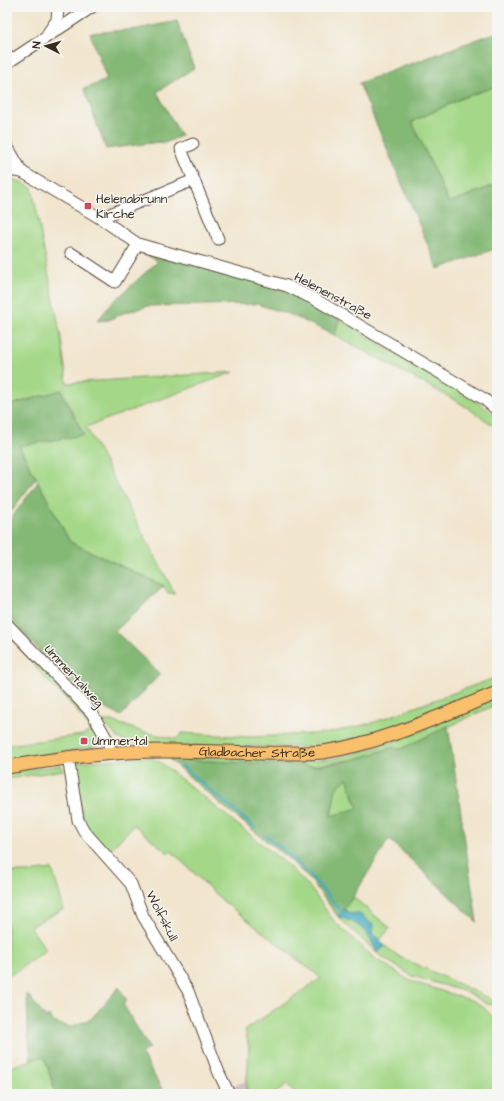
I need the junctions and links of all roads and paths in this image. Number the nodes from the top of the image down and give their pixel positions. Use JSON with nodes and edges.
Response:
{"nodes":[{"id":1,"x":58,"y":7,"type":"edge"},
{"id":2,"x":92,"y":7,"type":"edge"},
{"id":3,"x":46,"y":37,"type":"junction"},
{"id":4,"x":7,"y":63,"type":"edge"},
{"id":5,"x":193,"y":144,"type":"dead end"},
{"id":6,"x":7,"y":146,"type":"edge"},
{"id":7,"x":7,"y":170,"type":"edge"},
{"id":8,"x":22,"y":172,"type":"junction"},
{"id":9,"x":194,"y":180,"type":"junction"},
{"id":10,"x":100,"y":218,"type":"junction"},
{"id":11,"x":218,"y":238,"type":"dead end"},
{"id":12,"x":138,"y":244,"type":"junction"},
{"id":13,"x":71,"y":253,"type":"dead end"},
{"id":14,"x":497,"y":410,"type":"edge"},
{"id":15,"x":7,"y":624,"type":"edge"},
{"id":16,"x":497,"y":693,"type":"edge"},
{"id":17,"x":110,"y":753,"type":"junction"},
{"id":18,"x":68,"y":757,"type":"junction"},
{"id":19,"x":7,"y":767,"type":"edge"},
{"id":20,"x":229,"y":1094,"type":"edge"}],
"edges":[{"from":1,"to":3,"type":"street"},
{"from":2,"to":3,"type":"street"},
{"from":3,"to":4,"type":"street"},
{"from":5,"to":9,"type":"street"},
{"from":6,"to":8,"type":"street"},
{"from":7,"to":8,"type":"street","name":"Helenenstraße"},
{"from":8,"to":10,"type":"street","name":"Helenenstraße"},
{"from":9,"to":10,"type":"street"},
{"from":9,"to":11,"type":"street"},
{"from":10,"to":12,"type":"street","name":"Helenenstraße"},
{"from":12,"to":13,"type":"street"},
{"from":12,"to":14,"type":"street","name":"Helenenstraße"},
{"from":15,"to":17,"type":"street","name":"Ummertalweg"},
{"from":16,"to":17,"type":"main road","name":"Gladbacher Straße"},
{"from":17,"to":18,"type":"main road","name":"Gladbacher Straße"},
{"from":18,"to":19,"type":"main road","name":"Gladbacher Straße"},
{"from":18,"to":20,"type":"street","name":"Wolfskull"}]}
